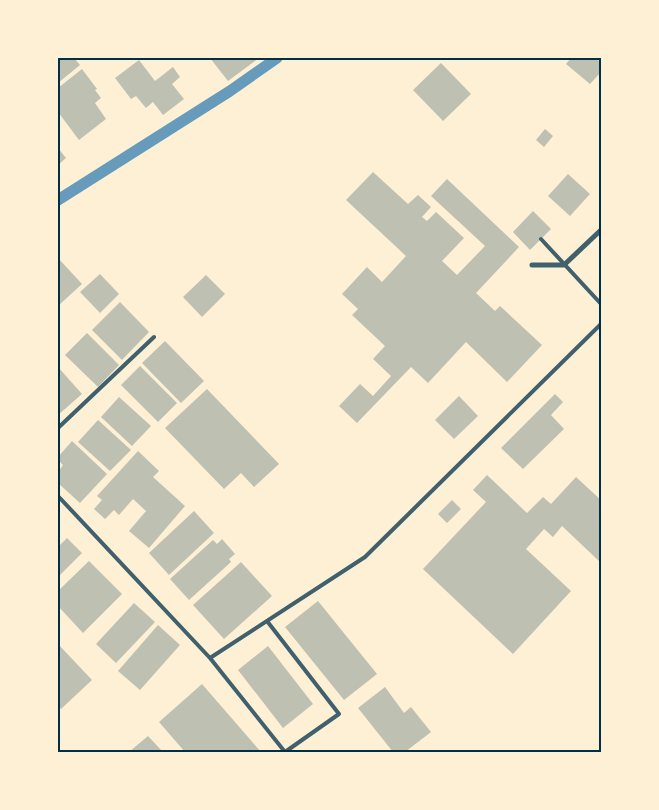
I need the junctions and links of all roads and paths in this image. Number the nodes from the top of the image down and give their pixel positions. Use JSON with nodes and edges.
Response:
{"nodes":[{"id":1,"x":602,"y":229,"type":"edge"},
{"id":2,"x":541,"y":239,"type":"dead end"},
{"id":3,"x":532,"y":265,"type":"dead end"},
{"id":4,"x":564,"y":266,"type":"junction"},
{"id":5,"x":602,"y":305,"type":"edge"},
{"id":6,"x":602,"y":323,"type":"edge"},
{"id":7,"x":154,"y":337,"type":"dead end"},
{"id":8,"x":58,"y":428,"type":"edge"},
{"id":9,"x":58,"y":496,"type":"edge"},
{"id":10,"x":267,"y":620,"type":"junction"},
{"id":11,"x":210,"y":658,"type":"junction"},
{"id":12,"x":285,"y":752,"type":"edge"}],
"edges":[{"from":1,"to":4,"type":"street"},
{"from":2,"to":4,"type":"lane"},
{"from":3,"to":4,"type":"street"},
{"from":4,"to":5,"type":"lane"},
{"from":6,"to":10,"type":"lane"},
{"from":7,"to":8,"type":"lane"},
{"from":9,"to":11,"type":"lane"},
{"from":10,"to":11,"type":"lane"},
{"from":10,"to":12,"type":"lane"},
{"from":11,"to":12,"type":"lane"}]}
